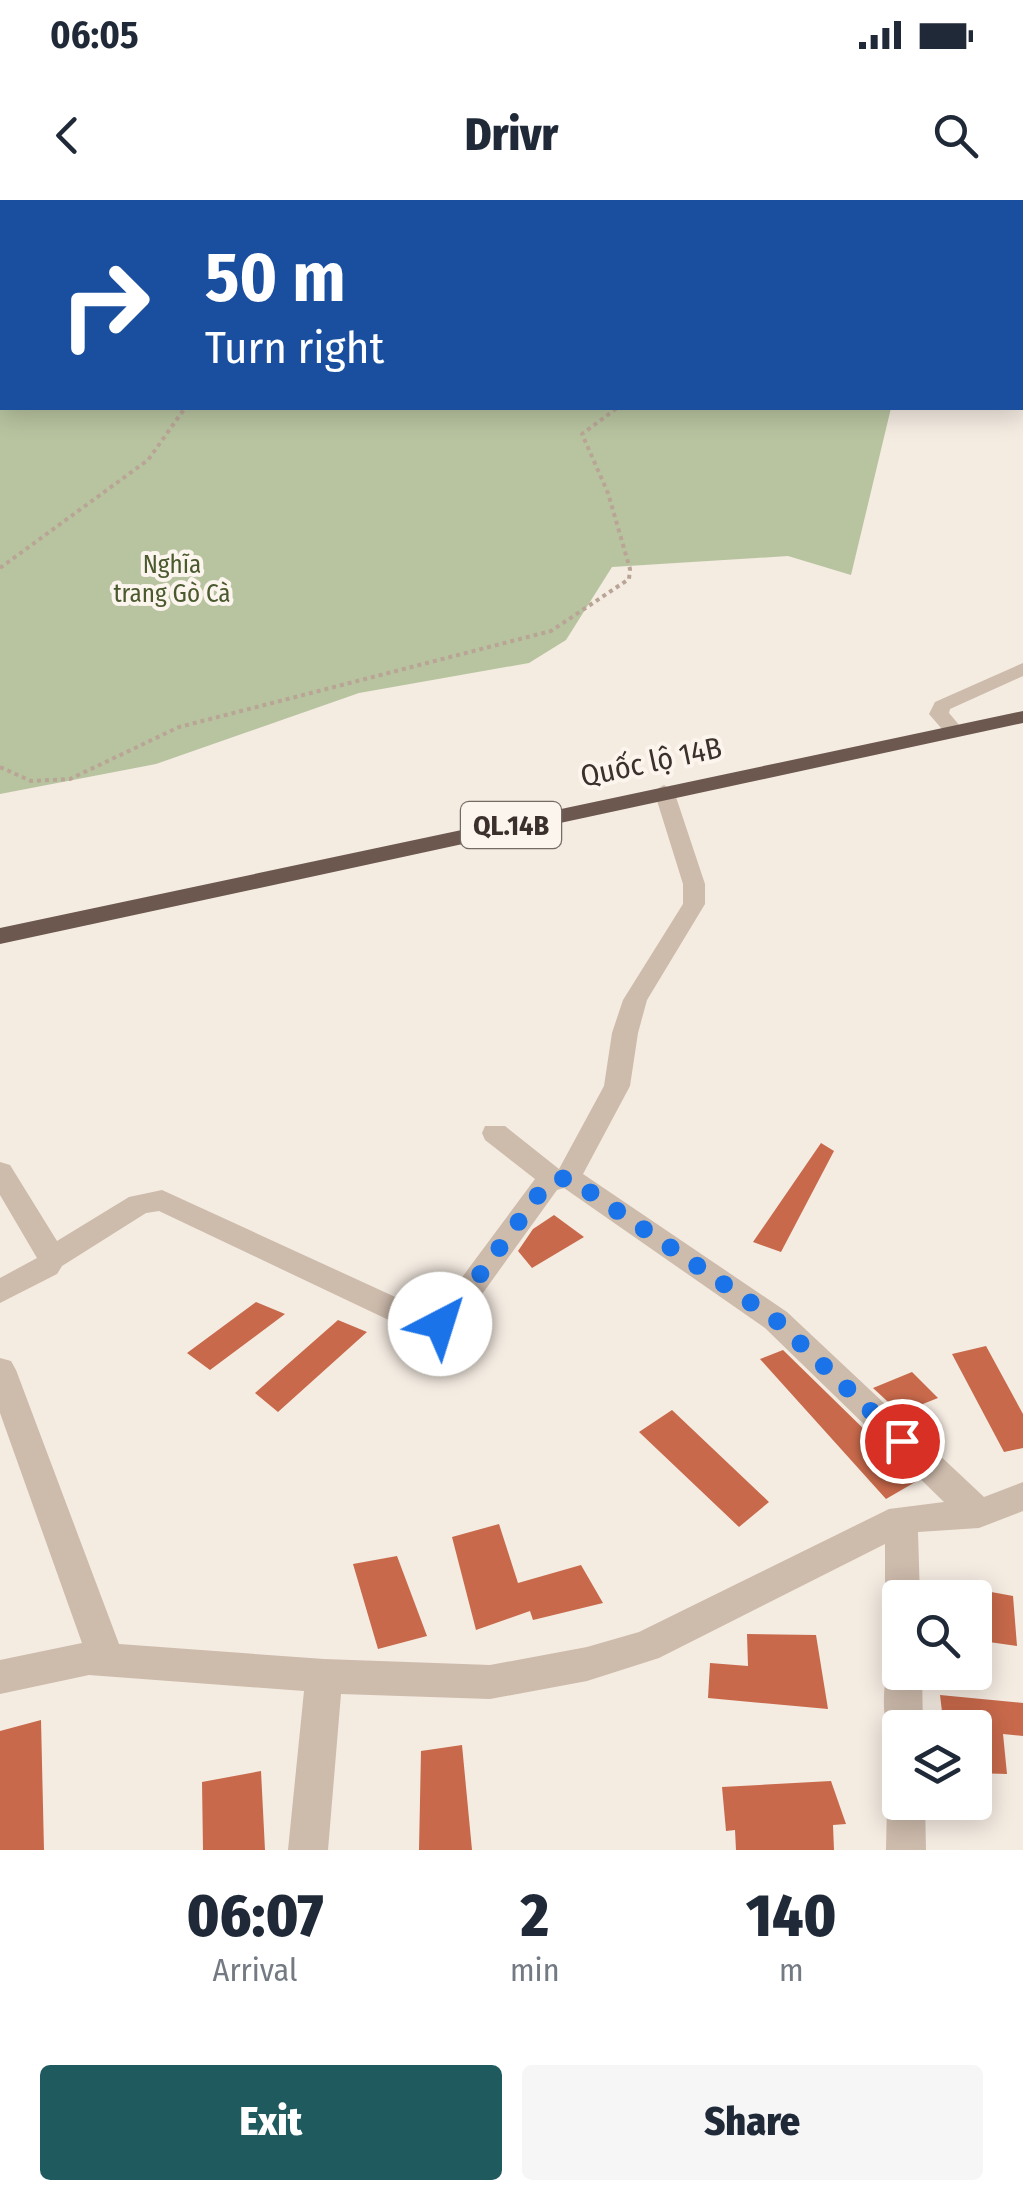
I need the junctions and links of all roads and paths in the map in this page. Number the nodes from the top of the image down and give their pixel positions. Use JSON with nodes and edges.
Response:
{"nodes":[{"id":1,"x":184,"y":410,"type":"edge"},
{"id":2,"x":614,"y":410,"type":"edge"},
{"id":3,"x":0,"y":568,"type":"edge"},
{"id":4,"x":1023,"y":669,"type":"edge"},
{"id":5,"x":1023,"y":717,"type":"edge"},
{"id":6,"x":955,"y":732,"type":"junction"},
{"id":7,"x":0,"y":767,"type":"edge"},
{"id":8,"x":664,"y":791,"type":"junction"},
{"id":9,"x":0,"y":936,"type":"edge"},
{"id":10,"x":494,"y":1133,"type":"dead end"},
{"id":11,"x":0,"y":1172,"type":"edge"},
{"id":12,"x":560,"y":1178,"type":"junction"},
{"id":13,"x":52,"y":1258,"type":"junction"},
{"id":14,"x":0,"y":1292,"type":"edge"},
{"id":15,"x":0,"y":1370,"type":"edge"},
{"id":16,"x":1023,"y":1496,"type":"edge"},
{"id":17,"x":978,"y":1514,"type":"junction"},
{"id":18,"x":901,"y":1518,"type":"junction"},
{"id":19,"x":902,"y":1580,"type":"edge"},
{"id":20,"x":106,"y":1658,"type":"junction"},
{"id":21,"x":324,"y":1676,"type":"junction"},
{"id":22,"x":0,"y":1677,"type":"edge"},
{"id":23,"x":906,"y":1820,"type":"edge"},
{"id":24,"x":308,"y":1850,"type":"edge"},
{"id":25,"x":906,"y":1850,"type":"edge"}],
"edges":[{"from":1,"to":3,"type":"path"},
{"from":2,"to":7,"type":"path"},
{"from":4,"to":6,"type":"street"},
{"from":5,"to":6,"type":"highway","name":"Quốc lộ 14B","number":"QL.14B"},
{"from":6,"to":8,"type":"highway","name":"Quốc lộ 14B","number":"QL.14B"},
{"from":8,"to":9,"type":"highway","name":"Quốc lộ 14B","number":"QL.14B"},
{"from":8,"to":12,"type":"street"},
{"from":10,"to":12,"type":"street"},
{"from":11,"to":13,"type":"street"},
{"from":12,"to":13,"type":"street"},
{"from":12,"to":17,"type":"street"},
{"from":13,"to":14,"type":"street"},
{"from":15,"to":20,"type":"street"},
{"from":16,"to":17,"type":"street"},
{"from":17,"to":18,"type":"street"},
{"from":18,"to":19,"type":"street"},
{"from":18,"to":21,"type":"street"},
{"from":20,"to":21,"type":"street"},
{"from":20,"to":22,"type":"street"},
{"from":21,"to":24,"type":"street"},
{"from":23,"to":25,"type":"street"}]}
